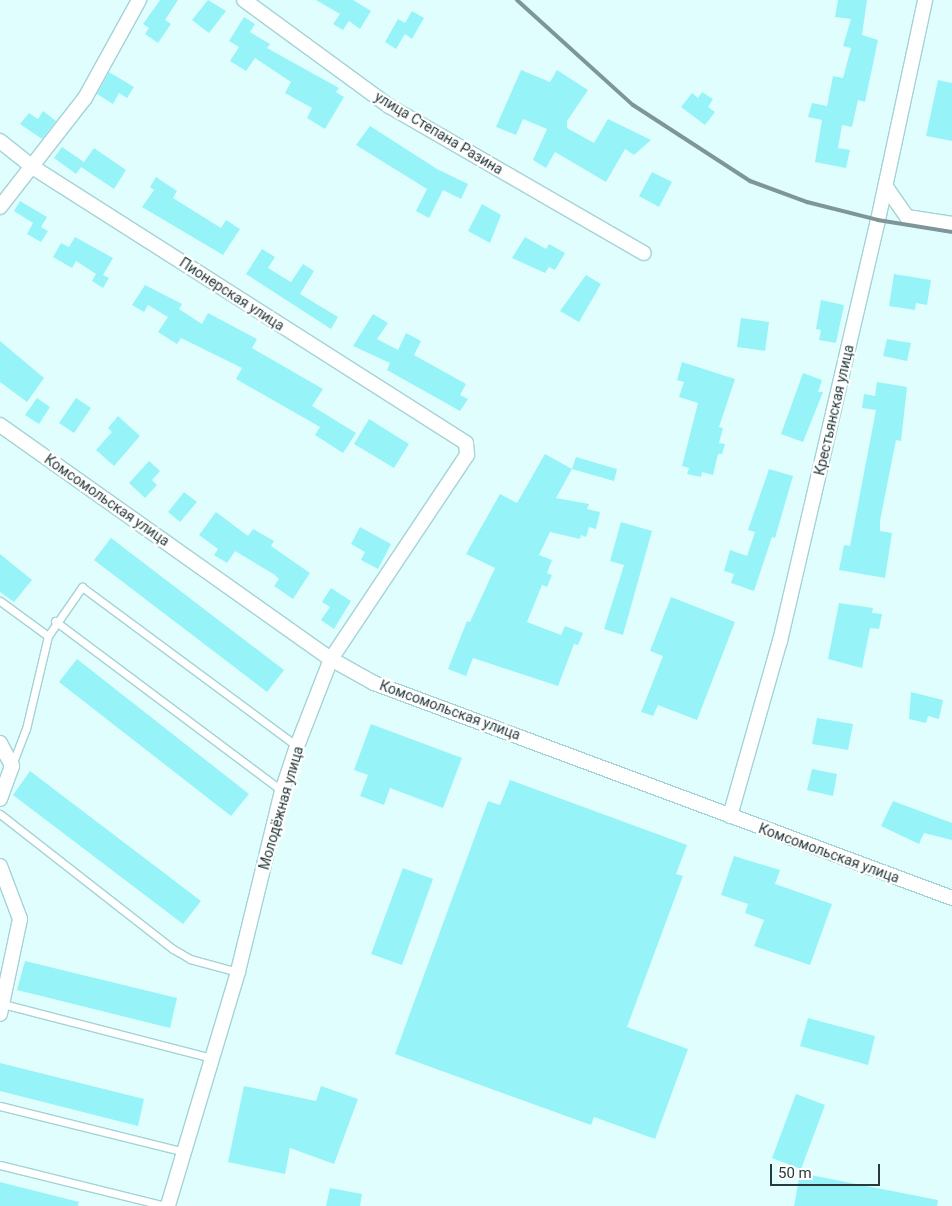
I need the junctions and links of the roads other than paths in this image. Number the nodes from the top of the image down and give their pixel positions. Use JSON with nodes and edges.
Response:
{"nodes":[{"id":1,"x":139,"y":0,"type":"edge"},
{"id":2,"x":244,"y":0,"type":"edge"},
{"id":3,"x":925,"y":0,"type":"edge"},
{"id":4,"x":0,"y":141,"type":"edge"},
{"id":5,"x":34,"y":168,"type":"junction"},
{"id":6,"x":886,"y":187,"type":"junction"},
{"id":7,"x":0,"y":207,"type":"edge"},
{"id":8,"x":952,"y":224,"type":"edge"},
{"id":9,"x":644,"y":253,"type":"dead end"},
{"id":10,"x":0,"y":424,"type":"edge"},
{"id":11,"x":466,"y":443,"type":"joint"},
{"id":12,"x":0,"y":600,"type":"edge"},
{"id":13,"x":55,"y":621,"type":"junction"},
{"id":14,"x":48,"y":636,"type":"junction"},
{"id":15,"x":331,"y":659,"type":"junction"},
{"id":16,"x":0,"y":742,"type":"edge"},
{"id":17,"x":297,"y":746,"type":"junction"},
{"id":18,"x":12,"y":766,"type":"junction"},
{"id":19,"x":282,"y":791,"type":"junction"},
{"id":20,"x":0,"y":798,"type":"edge"},
{"id":21,"x":0,"y":814,"type":"edge"},
{"id":22,"x":730,"y":816,"type":"junction"},
{"id":23,"x":0,"y":866,"type":"edge"},
{"id":24,"x":952,"y":898,"type":"edge"},
{"id":25,"x":238,"y":972,"type":"junction"},
{"id":26,"x":1,"y":1009,"type":"edge"},
{"id":27,"x":212,"y":1058,"type":"junction"},
{"id":28,"x":0,"y":1106,"type":"edge"},
{"id":29,"x":184,"y":1152,"type":"junction"},
{"id":30,"x":0,"y":1165,"type":"edge"},
{"id":31,"x":167,"y":1206,"type":"edge"}],
"edges":[{"from":1,"to":5,"type":"street"},
{"from":2,"to":9,"type":"street","name":"улица Степана Разина"},
{"from":3,"to":6,"type":"street","name":"Крестьянская улица"},
{"from":4,"to":5,"type":"street","name":"Пионерская улица"},
{"from":5,"to":7,"type":"street"},
{"from":5,"to":11,"type":"street","name":"Пионерская улица"},
{"from":6,"to":8,"type":"street"},
{"from":6,"to":22,"type":"street","name":"Крестьянская улица"},
{"from":10,"to":15,"type":"street","name":"Комсомольская улица"},
{"from":11,"to":15,"type":"street","name":"Молодёжная улица"},
{"from":12,"to":14,"type":"lane"},
{"from":13,"to":14,"type":"lane"},
{"from":13,"to":17,"type":"lane"},
{"from":13,"to":19,"type":"lane"},
{"from":14,"to":18,"type":"lane"},
{"from":15,"to":17,"type":"street","name":"Молодёжная улица"},
{"from":15,"to":22,"type":"street","name":"Комсомольская улица"},
{"from":16,"to":18,"type":"street"},
{"from":17,"to":19,"type":"street","name":"Молодёжная улица"},
{"from":18,"to":20,"type":"street"},
{"from":19,"to":25,"type":"street","name":"Молодёжная улица"},
{"from":21,"to":25,"type":"lane"},
{"from":22,"to":24,"type":"street","name":"Комсомольская улица"},
{"from":23,"to":26,"type":"street"},
{"from":25,"to":27,"type":"street","name":"Молодёжная улица"},
{"from":26,"to":27,"type":"lane"},
{"from":27,"to":29,"type":"street","name":"Молодёжная улица"},
{"from":28,"to":29,"type":"lane"},
{"from":29,"to":31,"type":"street","name":"Молодёжная улица"},
{"from":30,"to":31,"type":"lane"}]}
